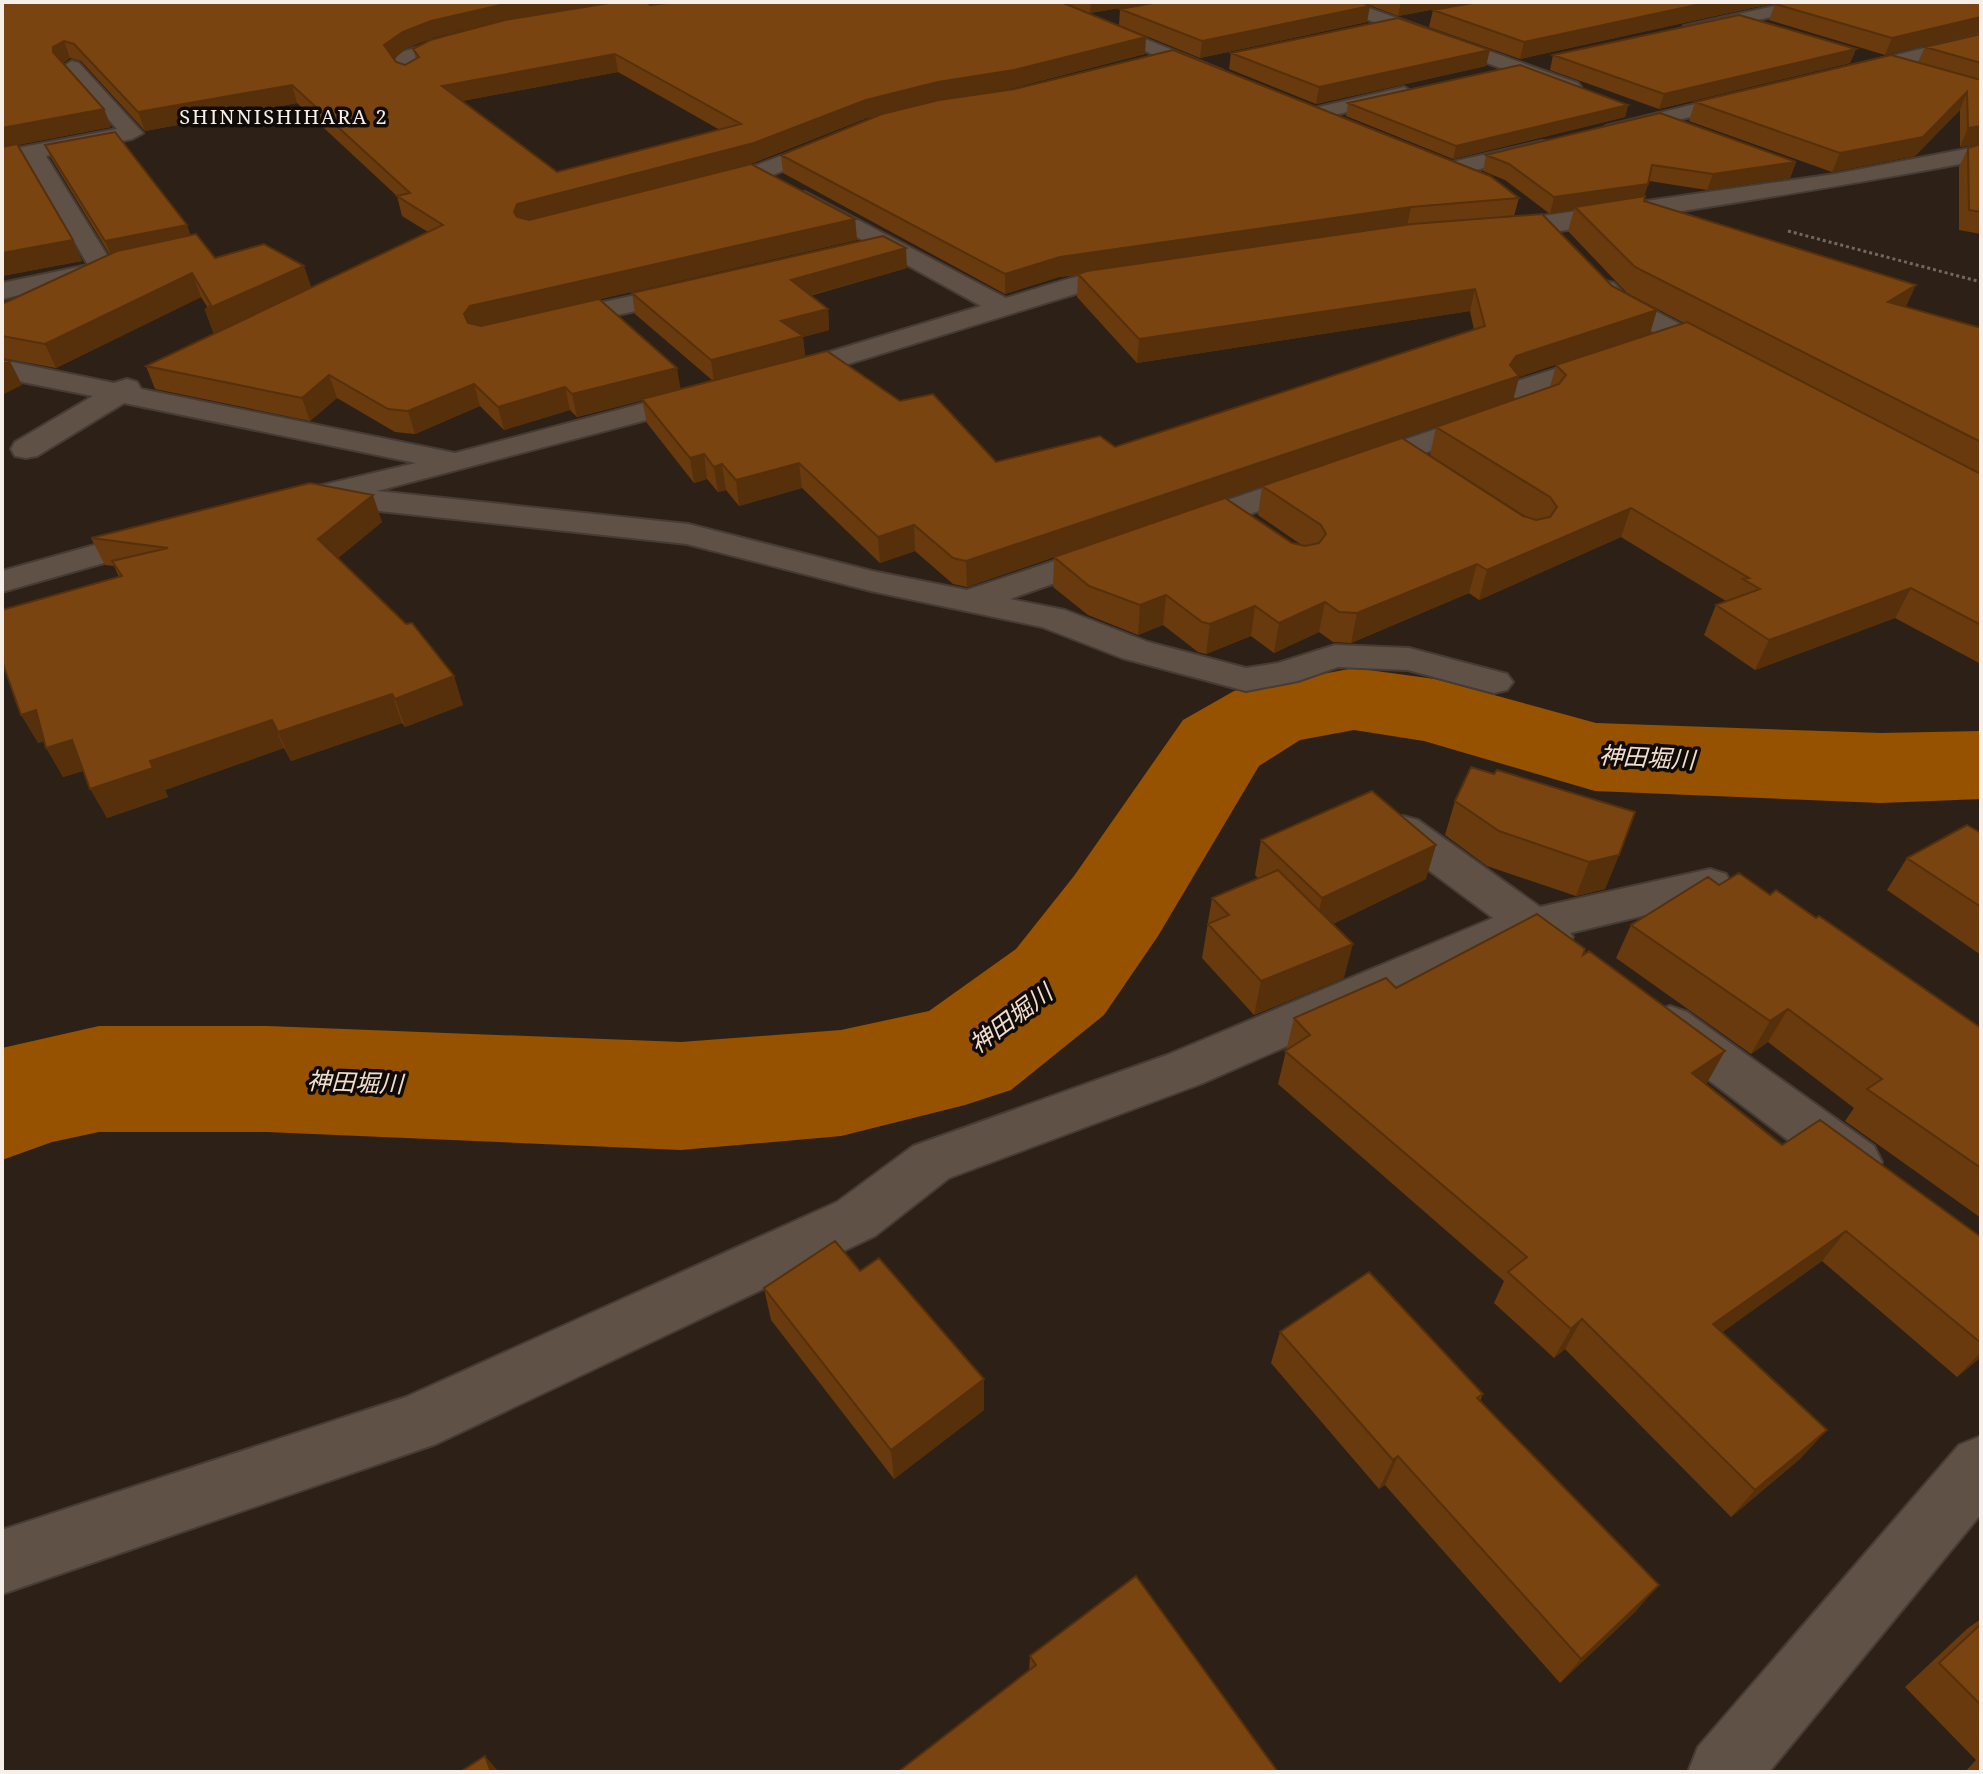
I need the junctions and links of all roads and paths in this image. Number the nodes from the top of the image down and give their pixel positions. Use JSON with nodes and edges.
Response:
{"nodes":[{"id":1,"x":1039,"y":2,"type":"edge"},
{"id":2,"x":1336,"y":2,"type":"edge"},
{"id":3,"x":1816,"y":2,"type":"edge"},
{"id":4,"x":1694,"y":6,"type":"edge"},
{"id":5,"x":1116,"y":17,"type":"dead end"},
{"id":6,"x":1428,"y":19,"type":"dead end"},
{"id":7,"x":1735,"y":20,"type":"junction"},
{"id":8,"x":1087,"y":22,"type":"junction"},
{"id":9,"x":1398,"y":24,"type":"junction"},
{"id":10,"x":1367,"y":31,"type":"edge"},
{"id":11,"x":494,"y":33,"type":"edge"},
{"id":12,"x":1674,"y":33,"type":"edge"},
{"id":13,"x":1779,"y":33,"type":"edge"},
{"id":14,"x":1981,"y":40,"type":"edge"},
{"id":15,"x":1852,"y":55,"type":"edge"},
{"id":16,"x":1171,"y":57,"type":"junction"},
{"id":17,"x":1552,"y":59,"type":"edge"},
{"id":18,"x":1229,"y":61,"type":"edge"},
{"id":19,"x":1142,"y":64,"type":"edge"},
{"id":20,"x":1881,"y":64,"type":"junction"},
{"id":21,"x":72,"y":67,"type":"edge"},
{"id":22,"x":1198,"y":67,"type":"junction"},
{"id":23,"x":1518,"y":67,"type":"junction"},
{"id":24,"x":410,"y":74,"type":"edge"},
{"id":25,"x":1489,"y":74,"type":"edge"},
{"id":26,"x":1924,"y":76,"type":"edge"},
{"id":27,"x":1822,"y":79,"type":"edge"},
{"id":28,"x":1241,"y":85,"type":"edge"},
{"id":29,"x":1430,"y":87,"type":"edge"},
{"id":30,"x":1777,"y":90,"type":"edge"},
{"id":31,"x":1587,"y":93,"type":"edge"},
{"id":32,"x":1284,"y":102,"type":"edge"},
{"id":33,"x":1629,"y":109,"type":"edge"},
{"id":34,"x":1313,"y":114,"type":"junction"},
{"id":35,"x":1657,"y":119,"type":"junction"},
{"id":36,"x":1686,"y":130,"type":"edge"},
{"id":37,"x":861,"y":131,"type":"edge"},
{"id":38,"x":1354,"y":131,"type":"edge"},
{"id":39,"x":1598,"y":134,"type":"edge"},
{"id":40,"x":1569,"y":141,"type":"edge"},
{"id":41,"x":33,"y":152,"type":"junction"},
{"id":42,"x":1981,"y":153,"type":"edge"},
{"id":43,"x":2,"y":158,"type":"edge"},
{"id":44,"x":1423,"y":158,"type":"edge"},
{"id":45,"x":1786,"y":166,"type":"edge"},
{"id":46,"x":1451,"y":169,"type":"junction"},
{"id":47,"x":757,"y":172,"type":"junction"},
{"id":48,"x":1829,"y":181,"type":"junction"},
{"id":49,"x":1495,"y":187,"type":"edge"},
{"id":50,"x":683,"y":192,"type":"edge"},
{"id":51,"x":1520,"y":206,"type":"edge"},
{"id":52,"x":1544,"y":225,"type":"junction"},
{"id":53,"x":1468,"y":231,"type":"edge"},
{"id":54,"x":1787,"y":231,"type":"dead end"},
{"id":55,"x":885,"y":244,"type":"junction"},
{"id":56,"x":1565,"y":247,"type":"edge"},
{"id":57,"x":855,"y":251,"type":"edge"},
{"id":58,"x":146,"y":260,"type":"edge"},
{"id":59,"x":1585,"y":268,"type":"edge"},
{"id":60,"x":103,"y":269,"type":"junction"},
{"id":61,"x":1171,"y":270,"type":"edge"},
{"id":62,"x":1981,"y":282,"type":"edge"},
{"id":63,"x":722,"y":283,"type":"edge"},
{"id":64,"x":2,"y":291,"type":"edge"},
{"id":65,"x":608,"y":307,"type":"junction"},
{"id":66,"x":1004,"y":308,"type":"junction"},
{"id":67,"x":532,"y":326,"type":"edge"},
{"id":68,"x":630,"y":327,"type":"edge"},
{"id":69,"x":1681,"y":335,"type":"junction"},
{"id":70,"x":1736,"y":364,"type":"edge"},
{"id":71,"x":2,"y":369,"type":"edge"},
{"id":72,"x":155,"y":375,"type":"edge"},
{"id":73,"x":685,"y":376,"type":"dead end"},
{"id":74,"x":751,"y":383,"type":"edge"},
{"id":75,"x":114,"y":394,"type":"junction"},
{"id":76,"x":26,"y":449,"type":"dead end"},
{"id":77,"x":457,"y":462,"type":"junction"},
{"id":78,"x":320,"y":495,"type":"junction"},
{"id":79,"x":262,"y":510,"type":"edge"},
{"id":80,"x":1226,"y":512,"type":"junction"},
{"id":81,"x":175,"y":533,"type":"edge"},
{"id":82,"x":1264,"y":537,"type":"edge"},
{"id":83,"x":2,"y":582,"type":"edge"},
{"id":84,"x":969,"y":601,"type":"junction"},
{"id":85,"x":1494,"y":682,"type":"dead end"},
{"id":86,"x":1403,"y":830,"type":"edge"},
{"id":87,"x":1710,"y":885,"type":"edge"},
{"id":88,"x":1533,"y":925,"type":"junction"},
{"id":89,"x":1585,"y":963,"type":"edge"},
{"id":90,"x":1636,"y":1000,"type":"edge"},
{"id":91,"x":1891,"y":1188,"type":"edge"},
{"id":92,"x":1981,"y":1466,"type":"edge"},
{"id":93,"x":2,"y":1562,"type":"edge"},
{"id":94,"x":1723,"y":1772,"type":"edge"}],
"edges":[{"from":1,"to":8,"type":"street"},
{"from":2,"to":9,"type":"street"},
{"from":3,"to":7,"type":"street"},
{"from":4,"to":7,"type":"street"},
{"from":5,"to":8,"type":"street"},
{"from":6,"to":9,"type":"street"},
{"from":7,"to":12,"type":"street"},
{"from":7,"to":13,"type":"street"},
{"from":8,"to":16,"type":"street"},
{"from":9,"to":10,"type":"street"},
{"from":9,"to":23,"type":"street"},
{"from":11,"to":24,"type":"street"},
{"from":14,"to":20,"type":"street"},
{"from":15,"to":20,"type":"street"},
{"from":16,"to":19,"type":"street"},
{"from":16,"to":22,"type":"street"},
{"from":17,"to":23,"type":"street"},
{"from":18,"to":22,"type":"street"},
{"from":20,"to":26,"type":"street"},
{"from":20,"to":27,"type":"street"},
{"from":21,"to":41,"type":"street"},
{"from":22,"to":28,"type":"street"},
{"from":23,"to":25,"type":"street"},
{"from":23,"to":31,"type":"street"},
{"from":29,"to":34,"type":"street"},
{"from":30,"to":35,"type":"street"},
{"from":32,"to":34,"type":"street"},
{"from":33,"to":35,"type":"street"},
{"from":34,"to":38,"type":"street"},
{"from":35,"to":36,"type":"street"},
{"from":35,"to":39,"type":"street"},
{"from":37,"to":47,"type":"street"},
{"from":40,"to":46,"type":"street"},
{"from":41,"to":43,"type":"street"},
{"from":41,"to":60,"type":"street"},
{"from":42,"to":48,"type":"street"},
{"from":44,"to":46,"type":"street"},
{"from":45,"to":48,"type":"street"},
{"from":46,"to":49,"type":"street"},
{"from":47,"to":50,"type":"street"},
{"from":47,"to":55,"type":"street"},
{"from":48,"to":52,"type":"street"},
{"from":51,"to":52,"type":"street"},
{"from":52,"to":53,"type":"street"},
{"from":52,"to":56,"type":"street"},
{"from":54,"to":62,"type":"path"},
{"from":55,"to":57,"type":"street"},
{"from":55,"to":66,"type":"street"},
{"from":58,"to":60,"type":"street"},
{"from":59,"to":69,"type":"street"},
{"from":60,"to":64,"type":"street"},
{"from":61,"to":66,"type":"street"},
{"from":63,"to":65,"type":"street"},
{"from":65,"to":67,"type":"street"},
{"from":65,"to":68,"type":"street"},
{"from":66,"to":74,"type":"street"},
{"from":69,"to":70,"type":"street"},
{"from":69,"to":80,"type":"street"},
{"from":71,"to":75,"type":"street"},
{"from":72,"to":75,"type":"street"},
{"from":73,"to":77,"type":"street"},
{"from":75,"to":76,"type":"street"},
{"from":75,"to":77,"type":"street"},
{"from":77,"to":78,"type":"street"},
{"from":78,"to":79,"type":"street"},
{"from":78,"to":84,"type":"street"},
{"from":80,"to":82,"type":"street"},
{"from":80,"to":84,"type":"street"},
{"from":81,"to":83,"type":"street"},
{"from":84,"to":85,"type":"street"},
{"from":86,"to":88,"type":"street"},
{"from":87,"to":88,"type":"street"},
{"from":88,"to":89,"type":"street"},
{"from":88,"to":93,"type":"street"},
{"from":90,"to":91,"type":"street"},
{"from":92,"to":94,"type":"street"}]}
